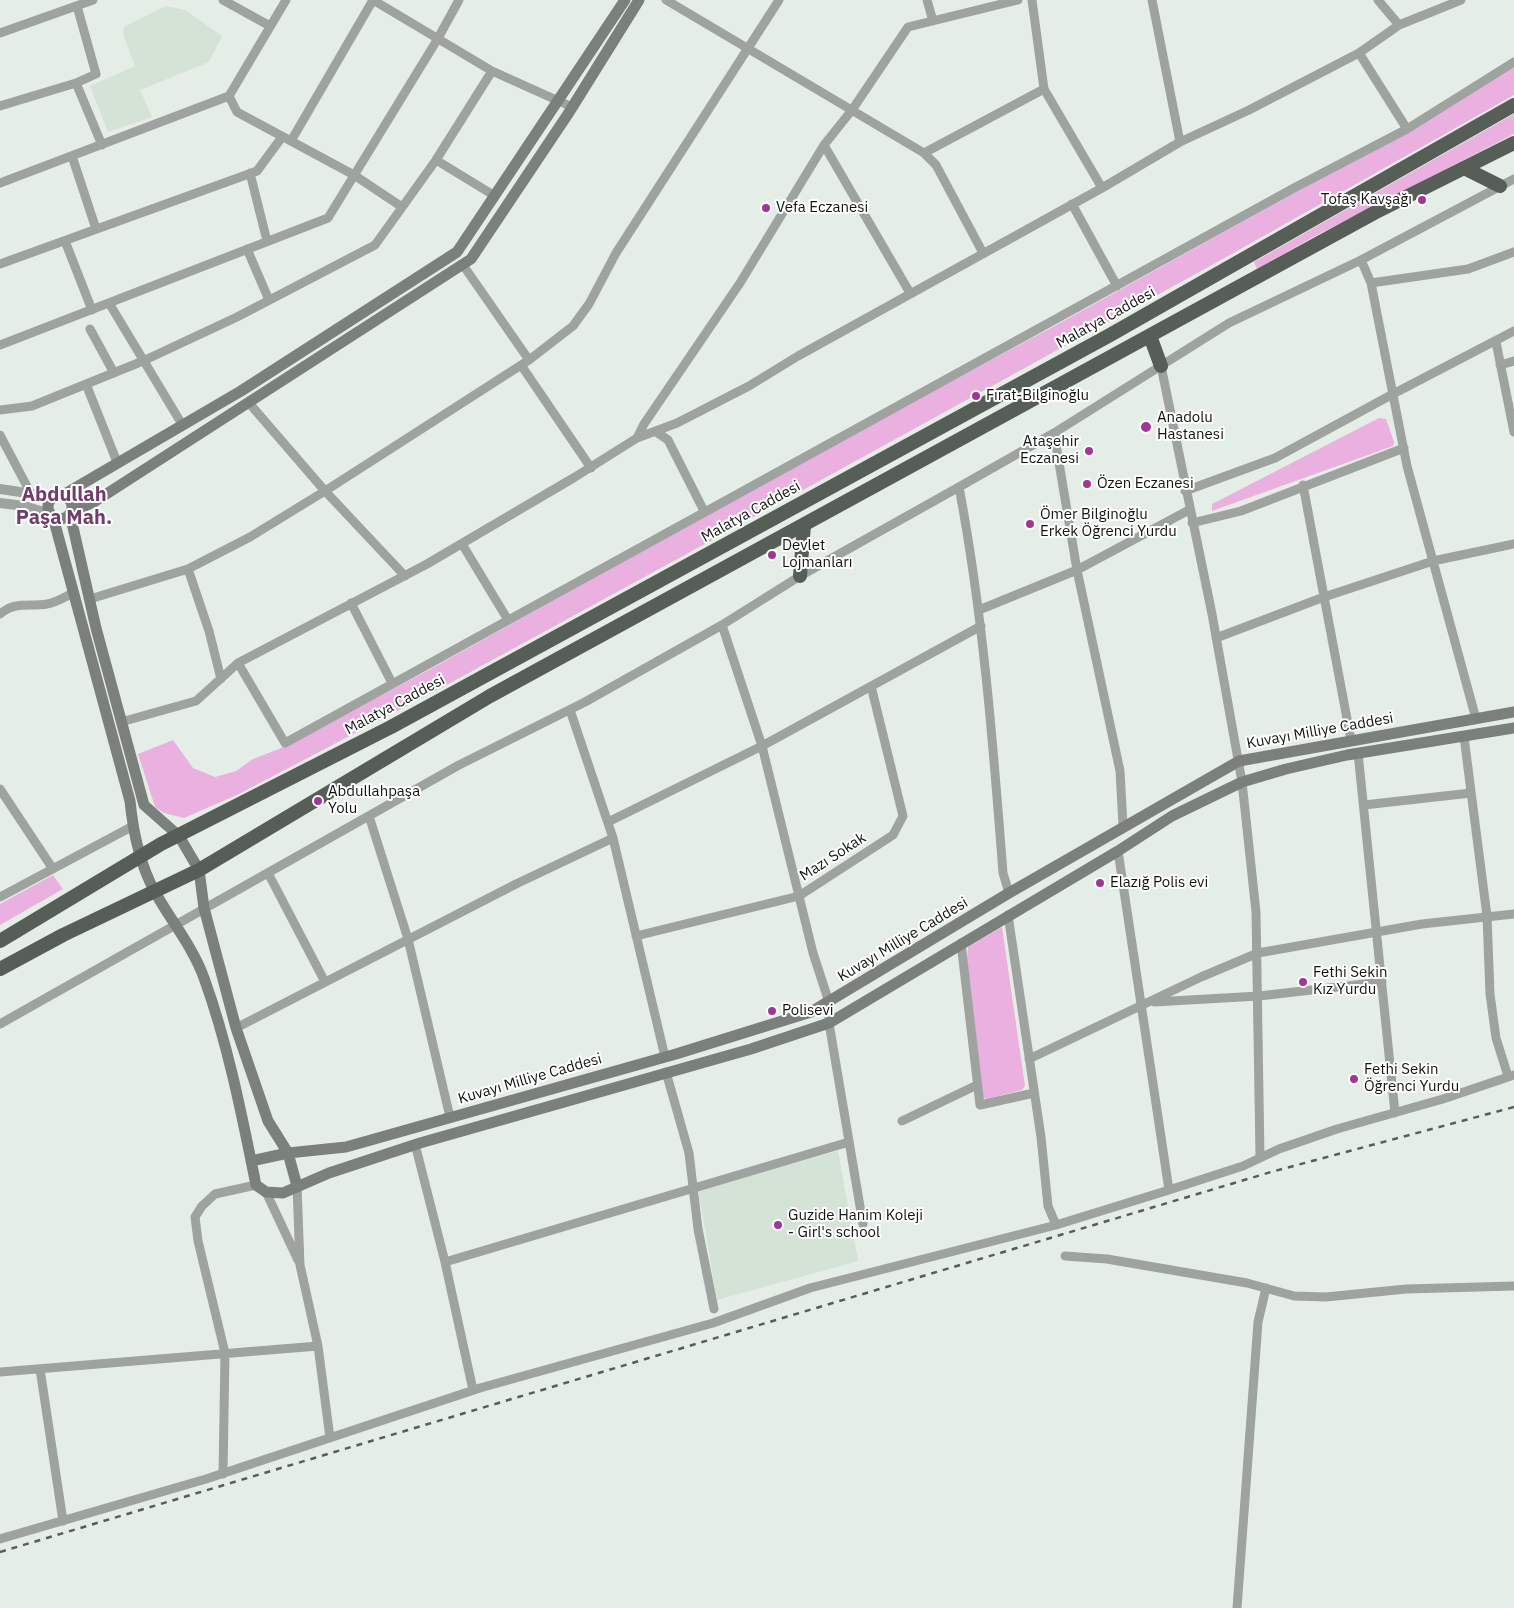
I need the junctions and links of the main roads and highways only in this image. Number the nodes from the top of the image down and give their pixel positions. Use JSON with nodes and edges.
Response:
{"nodes":[{"id":1,"x":625,"y":0,"type":"edge"},
{"id":2,"x":639,"y":0,"type":"edge"},
{"id":3,"x":1514,"y":106,"type":"edge"},
{"id":4,"x":1514,"y":143,"type":"edge"},
{"id":5,"x":1464,"y":168,"type":"junction"},
{"id":6,"x":1500,"y":186,"type":"road end"},
{"id":7,"x":1150,"y":336,"type":"junction"},
{"id":8,"x":1161,"y":366,"type":"road end"},
{"id":9,"x":58,"y":496,"type":"junction"},
{"id":10,"x":71,"y":513,"type":"junction"},
{"id":11,"x":51,"y":515,"type":"junction"},
{"id":12,"x":804,"y":524,"type":"junction"},
{"id":13,"x":800,"y":576,"type":"road end"},
{"id":14,"x":1514,"y":712,"type":"edge"},
{"id":15,"x":1514,"y":728,"type":"edge"},
{"id":16,"x":179,"y":836,"type":"junction"},
{"id":17,"x":141,"y":855,"type":"junction"},
{"id":18,"x":198,"y":870,"type":"junction"},
{"id":19,"x":154,"y":891,"type":"junction"},
{"id":20,"x":0,"y":941,"type":"edge"},
{"id":21,"x":0,"y":969,"type":"edge"},
{"id":22,"x":288,"y":1153,"type":"junction"},
{"id":23,"x":251,"y":1161,"type":"junction"},
{"id":24,"x":297,"y":1186,"type":"junction"}],
"edges":[{"from":1,"to":9,"type":"main road"},
{"from":2,"to":10,"type":"main road"},
{"from":3,"to":16,"type":"highway","name":"Malatya Caddesi"},
{"from":4,"to":5,"type":"highway"},
{"from":5,"to":6,"type":"highway"},
{"from":5,"to":7,"type":"highway"},
{"from":7,"to":8,"type":"highway"},
{"from":7,"to":12,"type":"highway"},
{"from":9,"to":10,"type":"main road"},
{"from":9,"to":11,"type":"main road"},
{"from":10,"to":11,"type":"main road"},
{"from":10,"to":16,"type":"main road"},
{"from":11,"to":17,"type":"main road"},
{"from":12,"to":13,"type":"highway"},
{"from":12,"to":18,"type":"highway"},
{"from":14,"to":22,"type":"main road","name":"Kuvayı Milliye Caddesi"},
{"from":15,"to":24,"type":"main road","name":"Kuvayı Milliye Caddesi"},
{"from":16,"to":17,"type":"highway","name":"Malatya Caddesi"},
{"from":16,"to":18,"type":"main road"},
{"from":17,"to":19,"type":"main road"},
{"from":17,"to":20,"type":"highway","name":"Malatya Caddesi"},
{"from":18,"to":19,"type":"highway"},
{"from":18,"to":22,"type":"main road"},
{"from":19,"to":21,"type":"highway"},
{"from":19,"to":23,"type":"main road"},
{"from":22,"to":23,"type":"main road","name":"Kuvayı Milliye Caddesi"},
{"from":22,"to":24,"type":"main road"},
{"from":23,"to":24,"type":"main road","name":"Kuvayı Milliye Caddesi"}]}
